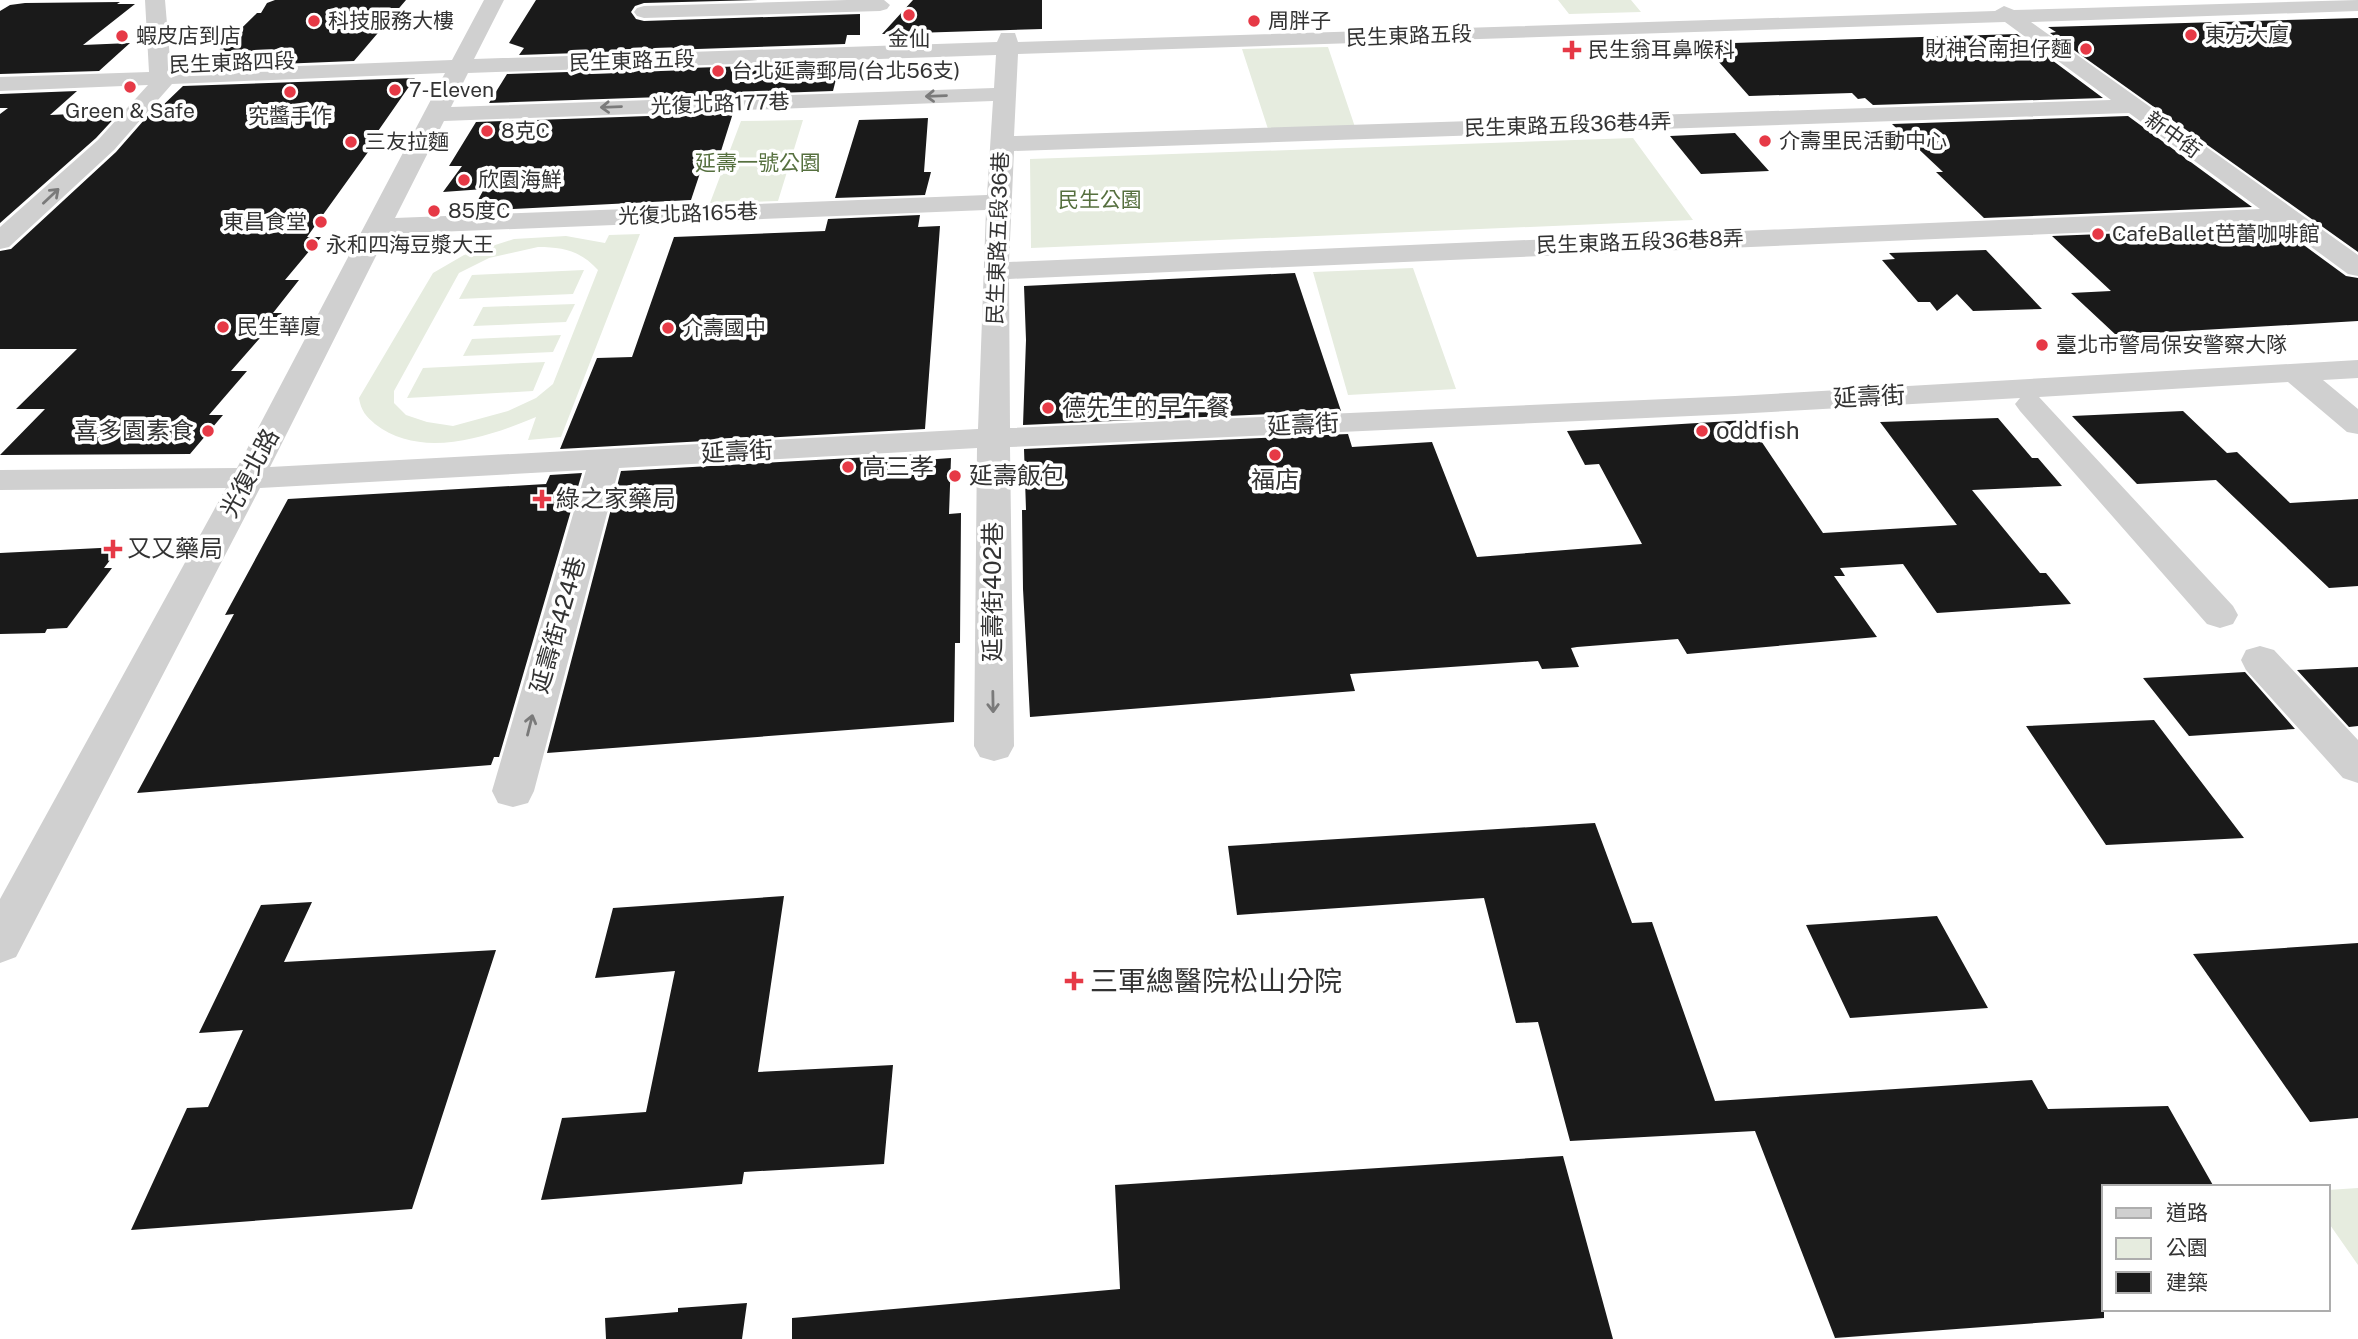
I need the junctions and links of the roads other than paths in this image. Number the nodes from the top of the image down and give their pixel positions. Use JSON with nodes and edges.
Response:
{"nodes":[{"id":1,"x":155,"y":0,"type":"edge"},
{"id":2,"x":494,"y":0,"type":"edge"},
{"id":3,"x":2188,"y":0,"type":"edge"},
{"id":4,"x":880,"y":5,"type":"dead end"},
{"id":5,"x":2358,"y":5,"type":"edge"},
{"id":6,"x":1999,"y":8,"type":"edge"},
{"id":7,"x":644,"y":12,"type":"dead end"},
{"id":8,"x":1007,"y":43,"type":"junction"},
{"id":9,"x":462,"y":60,"type":"junction"},
{"id":10,"x":0,"y":72,"type":"edge"},
{"id":11,"x":161,"y":72,"type":"junction"},
{"id":12,"x":0,"y":85,"type":"edge"},
{"id":13,"x":1004,"y":94,"type":"junction"},
{"id":14,"x":2134,"y":106,"type":"junction"},
{"id":15,"x":435,"y":114,"type":"junction"},
{"id":16,"x":1002,"y":144,"type":"junction"},
{"id":17,"x":999,"y":202,"type":"junction"},
{"id":18,"x":2285,"y":216,"type":"junction"},
{"id":19,"x":377,"y":227,"type":"junction"},
{"id":20,"x":0,"y":241,"type":"edge"},
{"id":21,"x":2358,"y":268,"type":"edge"},
{"id":22,"x":995,"y":271,"type":"junction"},
{"id":23,"x":2358,"y":369,"type":"edge"},
{"id":24,"x":2296,"y":373,"type":"junction"},
{"id":25,"x":2031,"y":404,"type":"dead end"},
{"id":26,"x":2358,"y":425,"type":"edge"},
{"id":27,"x":993,"y":438,"type":"junction"},
{"id":28,"x":605,"y":459,"type":"junction"},
{"id":29,"x":248,"y":478,"type":"junction"},
{"id":30,"x":0,"y":480,"type":"edge"},
{"id":31,"x":2220,"y":615,"type":"dead end"},
{"id":32,"x":2260,"y":660,"type":"dead end"},
{"id":33,"x":994,"y":746,"type":"dead end"},
{"id":34,"x":2358,"y":766,"type":"edge"},
{"id":35,"x":513,"y":791,"type":"dead end"},
{"id":36,"x":0,"y":943,"type":"edge"}],
"edges":[{"from":1,"to":11,"type":"street"},
{"from":2,"to":9,"type":"street","name":"光復北路"},
{"from":3,"to":6,"type":"street","name":"民生東路五段"},
{"from":4,"to":7,"type":"street"},
{"from":5,"to":6,"type":"street","name":"民生東路五段"},
{"from":6,"to":8,"type":"street","name":"民生東路五段"},
{"from":6,"to":14,"type":"street","name":"新中街"},
{"from":8,"to":9,"type":"street","name":"民生東路五段"},
{"from":8,"to":13,"type":"street","name":"民生東路五段36巷"},
{"from":9,"to":11,"type":"street","name":"民生東路四段"},
{"from":9,"to":15,"type":"street","name":"光復北路"},
{"from":10,"to":11,"type":"street","name":"民生東路四段"},
{"from":11,"to":12,"type":"street","name":"民生東路四段"},
{"from":20,"to":11,"type":"street","one_way":true},
{"from":13,"to":15,"type":"street","name":"光復北路177巷","one_way":true},
{"from":13,"to":16,"type":"street","name":"民生東路五段36巷"},
{"from":14,"to":16,"type":"street","name":"民生東路五段36巷4弄"},
{"from":14,"to":18,"type":"street","name":"新中街"},
{"from":15,"to":19,"type":"street","name":"光復北路"},
{"from":16,"to":17,"type":"street","name":"民生東路五段36巷"},
{"from":17,"to":19,"type":"street","name":"光復北路165巷"},
{"from":17,"to":22,"type":"street","name":"民生東路五段36巷"},
{"from":18,"to":21,"type":"street","name":"新中街"},
{"from":18,"to":22,"type":"street","name":"民生東路五段36巷8弄"},
{"from":19,"to":29,"type":"street","name":"光復北路"},
{"from":22,"to":27,"type":"street","name":"民生東路五段36巷"},
{"from":23,"to":24,"type":"street","name":"延壽街"},
{"from":24,"to":26,"type":"street"},
{"from":24,"to":27,"type":"street","name":"延壽街"},
{"from":25,"to":31,"type":"street"},
{"from":27,"to":28,"type":"street","name":"延壽街"},
{"from":27,"to":33,"type":"street","name":"延壽街402巷","one_way":true},
{"from":28,"to":29,"type":"street","name":"延壽街"},
{"from":35,"to":28,"type":"street","name":"延壽街424巷","one_way":true},
{"from":29,"to":30,"type":"street","name":"延壽街"},
{"from":29,"to":36,"type":"street","name":"光復北路"},
{"from":32,"to":34,"type":"street"}]}
